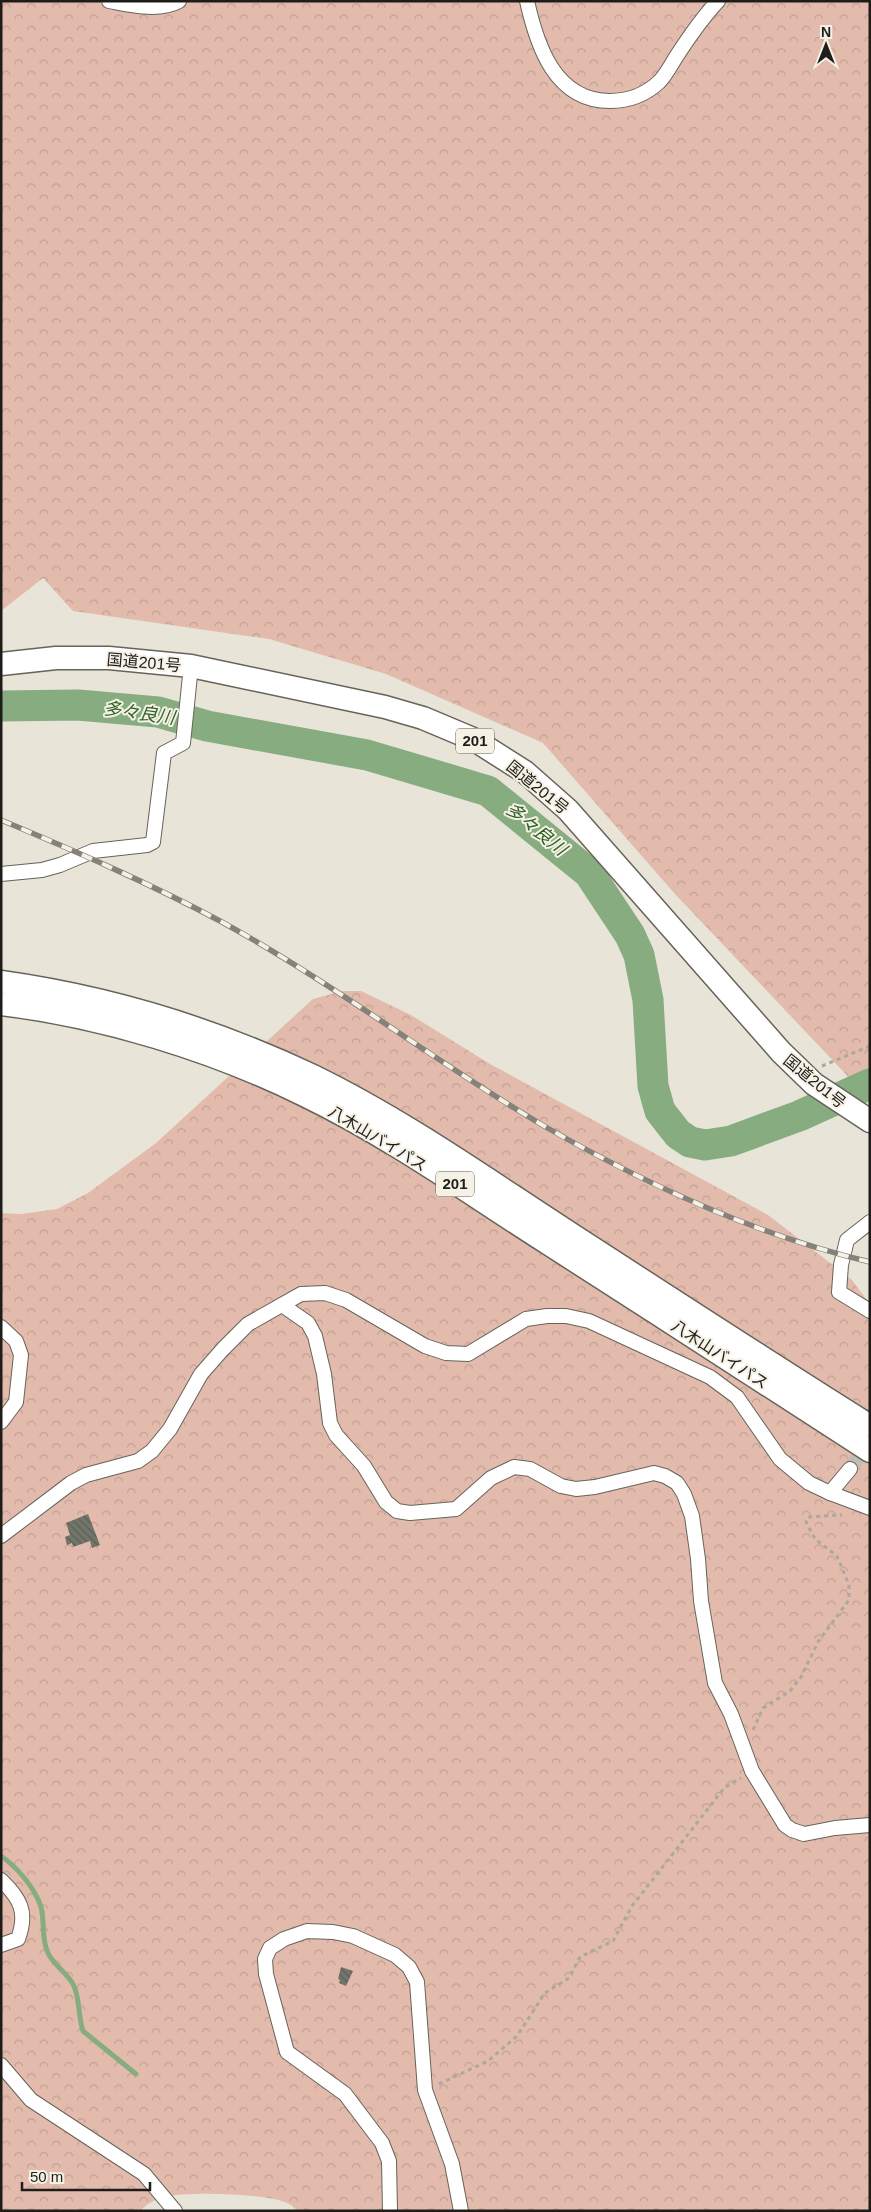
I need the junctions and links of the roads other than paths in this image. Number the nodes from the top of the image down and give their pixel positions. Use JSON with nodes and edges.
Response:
{"nodes":[{"id":1,"x":109,"y":1,"type":"edge"},
{"id":2,"x":179,"y":1,"type":"edge"},
{"id":3,"x":527,"y":1,"type":"edge"},
{"id":4,"x":718,"y":1,"type":"edge"},
{"id":5,"x":1,"y":664,"type":"edge"},
{"id":6,"x":190,"y":677,"type":"junction"},
{"id":7,"x":1,"y":874,"type":"edge"},
{"id":8,"x":1,"y":982,"type":"edge"},
{"id":9,"x":1,"y":1004,"type":"edge"},
{"id":10,"x":870,"y":1121,"type":"edge"},
{"id":11,"x":870,"y":1222,"type":"edge"},
{"id":12,"x":282,"y":1305,"type":"junction"},
{"id":13,"x":870,"y":1311,"type":"edge"},
{"id":14,"x":1,"y":1328,"type":"edge"},
{"id":15,"x":1,"y":1422,"type":"edge"},
{"id":16,"x":870,"y":1426,"type":"edge"},
{"id":17,"x":870,"y":1451,"type":"edge"},
{"id":18,"x":850,"y":1470,"type":"tunnel mouth"},
{"id":19,"x":830,"y":1493,"type":"junction"},
{"id":20,"x":870,"y":1508,"type":"edge"},
{"id":21,"x":1,"y":1536,"type":"edge"},
{"id":22,"x":870,"y":1825,"type":"edge"},
{"id":23,"x":1,"y":1880,"type":"edge"},
{"id":24,"x":1,"y":1944,"type":"edge"},
{"id":25,"x":1,"y":2065,"type":"edge"},
{"id":26,"x":175,"y":2211,"type":"edge"},
{"id":27,"x":390,"y":2211,"type":"edge"},
{"id":28,"x":461,"y":2211,"type":"edge"}],
"edges":[{"from":1,"to":2,"type":"street"},
{"from":3,"to":4,"type":"street"},
{"from":5,"to":6,"type":"highway","name":"国道201号","number":"201"},
{"from":6,"to":7,"type":"street"},
{"from":6,"to":10,"type":"highway","name":"国道201号","number":"201"},
{"from":8,"to":16,"type":"highway","name":"八木山バイパス","number":"201"},
{"from":9,"to":17,"type":"highway","name":"八木山バイパス","number":"201"},
{"from":11,"to":13,"type":"street"},
{"from":12,"to":19,"type":"street"},
{"from":12,"to":21,"type":"street"},
{"from":12,"to":22,"type":"street"},
{"from":14,"to":15,"type":"street"},
{"from":18,"to":19,"type":"street"},
{"from":19,"to":20,"type":"street"},
{"from":23,"to":24,"type":"street"},
{"from":25,"to":26,"type":"street"},
{"from":27,"to":28,"type":"street"}]}
